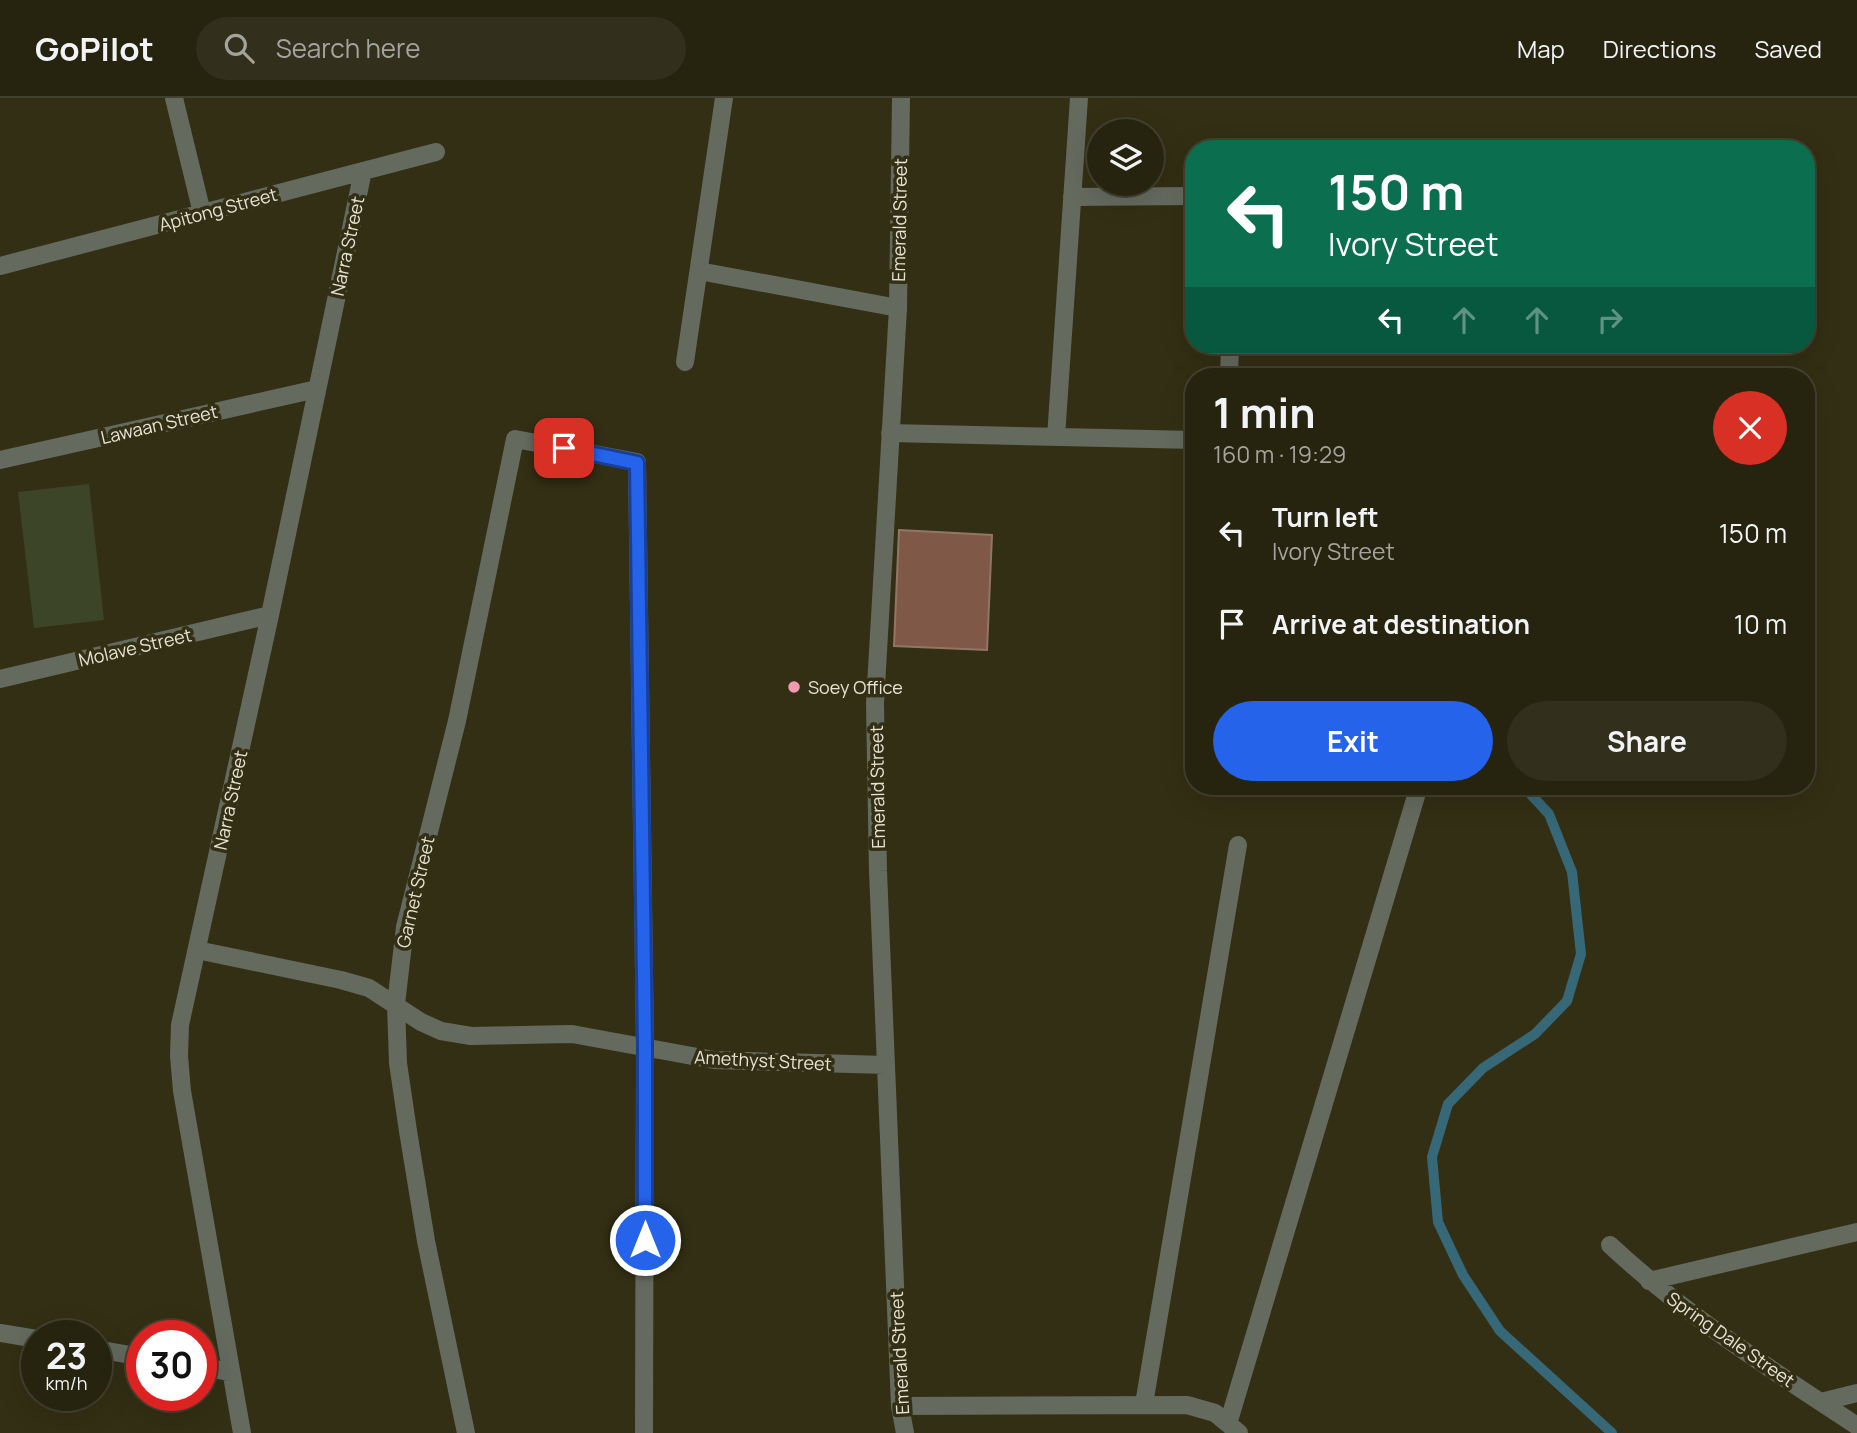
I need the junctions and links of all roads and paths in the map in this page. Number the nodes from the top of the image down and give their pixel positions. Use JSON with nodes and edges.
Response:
{"nodes":[{"id":1,"x":174,"y":98,"type":"edge"},
{"id":2,"x":724,"y":98,"type":"edge"},
{"id":3,"x":901,"y":98,"type":"edge"},
{"id":4,"x":1079,"y":98,"type":"edge"},
{"id":5,"x":436,"y":152,"type":"dead end"},
{"id":6,"x":363,"y":171,"type":"junction"},
{"id":7,"x":1185,"y":196,"type":"edge"},
{"id":8,"x":1072,"y":197,"type":"junction"},
{"id":9,"x":202,"y":213,"type":"junction"},
{"id":10,"x":0,"y":266,"type":"edge"},
{"id":11,"x":699,"y":271,"type":"junction"},
{"id":12,"x":898,"y":308,"type":"junction"},
{"id":13,"x":685,"y":362,"type":"dead end"},
{"id":14,"x":317,"y":389,"type":"junction"},
{"id":15,"x":890,"y":433,"type":"junction"},
{"id":16,"x":1055,"y":437,"type":"junction"},
{"id":17,"x":1185,"y":440,"type":"edge"},
{"id":18,"x":0,"y":460,"type":"edge"},
{"id":19,"x":270,"y":615,"type":"junction"},
{"id":20,"x":0,"y":679,"type":"edge"},
{"id":21,"x":1416,"y":795,"type":"edge"},
{"id":22,"x":1238,"y":845,"type":"dead end"},
{"id":23,"x":197,"y":950,"type":"junction"},
{"id":24,"x":396,"y":1004,"type":"junction"},
{"id":25,"x":645,"y":1047,"type":"junction"},
{"id":26,"x":886,"y":1065,"type":"junction"},
{"id":27,"x":1857,"y":1232,"type":"edge"},
{"id":28,"x":1610,"y":1245,"type":"dead end"},
{"id":29,"x":1649,"y":1281,"type":"junction"},
{"id":30,"x":0,"y":1333,"type":"edge"},
{"id":31,"x":21,"y":1336,"type":"edge"},
{"id":32,"x":217,"y":1369,"type":"edge"},
{"id":33,"x":231,"y":1371,"type":"junction"},
{"id":34,"x":1857,"y":1393,"type":"edge"},
{"id":35,"x":1821,"y":1402,"type":"junction"},
{"id":36,"x":1144,"y":1404,"type":"junction"},
{"id":37,"x":900,"y":1406,"type":"junction"},
{"id":38,"x":1857,"y":1426,"type":"edge"},
{"id":39,"x":1233,"y":1429,"type":"edge"},
{"id":40,"x":242,"y":1433,"type":"edge"},
{"id":41,"x":466,"y":1433,"type":"edge"},
{"id":42,"x":644,"y":1433,"type":"edge"},
{"id":43,"x":905,"y":1433,"type":"edge"}],
"edges":[{"from":1,"to":9,"type":"street"},
{"from":2,"to":11,"type":"street"},
{"from":3,"to":12,"type":"street","name":"Emerald Street"},
{"from":4,"to":8,"type":"street"},
{"from":5,"to":6,"type":"street","name":"Apitong Street"},
{"from":6,"to":9,"type":"street","name":"Apitong Street"},
{"from":6,"to":14,"type":"street","name":"Narra Street"},
{"from":7,"to":8,"type":"street"},
{"from":8,"to":16,"type":"street"},
{"from":9,"to":10,"type":"street","name":"Apitong Street"},
{"from":11,"to":12,"type":"street"},
{"from":11,"to":13,"type":"street"},
{"from":12,"to":15,"type":"street","name":"Emerald Street"},
{"from":14,"to":18,"type":"street","name":"Lawaan Street"},
{"from":14,"to":19,"type":"street","name":"Narra Street"},
{"from":15,"to":16,"type":"street"},
{"from":15,"to":26,"type":"street","name":"Emerald Street"},
{"from":16,"to":17,"type":"street"},
{"from":19,"to":20,"type":"street","name":"Molave Street"},
{"from":19,"to":23,"type":"street","name":"Narra Street"},
{"from":21,"to":39,"type":"street"},
{"from":22,"to":36,"type":"street"},
{"from":23,"to":24,"type":"street","name":"Amethyst Street"},
{"from":23,"to":33,"type":"street","name":"Narra Street"},
{"from":24,"to":25,"type":"street","name":"Amethyst Street"},
{"from":24,"to":25,"type":"street","name":"Garnet Street"},
{"from":24,"to":41,"type":"street","name":"Garnet Street"},
{"from":25,"to":26,"type":"street","name":"Amethyst Street"},
{"from":25,"to":42,"type":"street"},
{"from":26,"to":37,"type":"street","name":"Emerald Street"},
{"from":27,"to":29,"type":"street"},
{"from":28,"to":29,"type":"street","name":"Spring Dale Street"},
{"from":29,"to":35,"type":"street","name":"Spring Dale Street"},
{"from":30,"to":31,"type":"street"},
{"from":32,"to":33,"type":"street"},
{"from":33,"to":40,"type":"street","name":"Narra Street"},
{"from":34,"to":35,"type":"street"},
{"from":35,"to":38,"type":"street","name":"Spring Dale Street"},
{"from":36,"to":37,"type":"street"},
{"from":36,"to":39,"type":"street"},
{"from":37,"to":43,"type":"street","name":"Emerald Street"}]}
